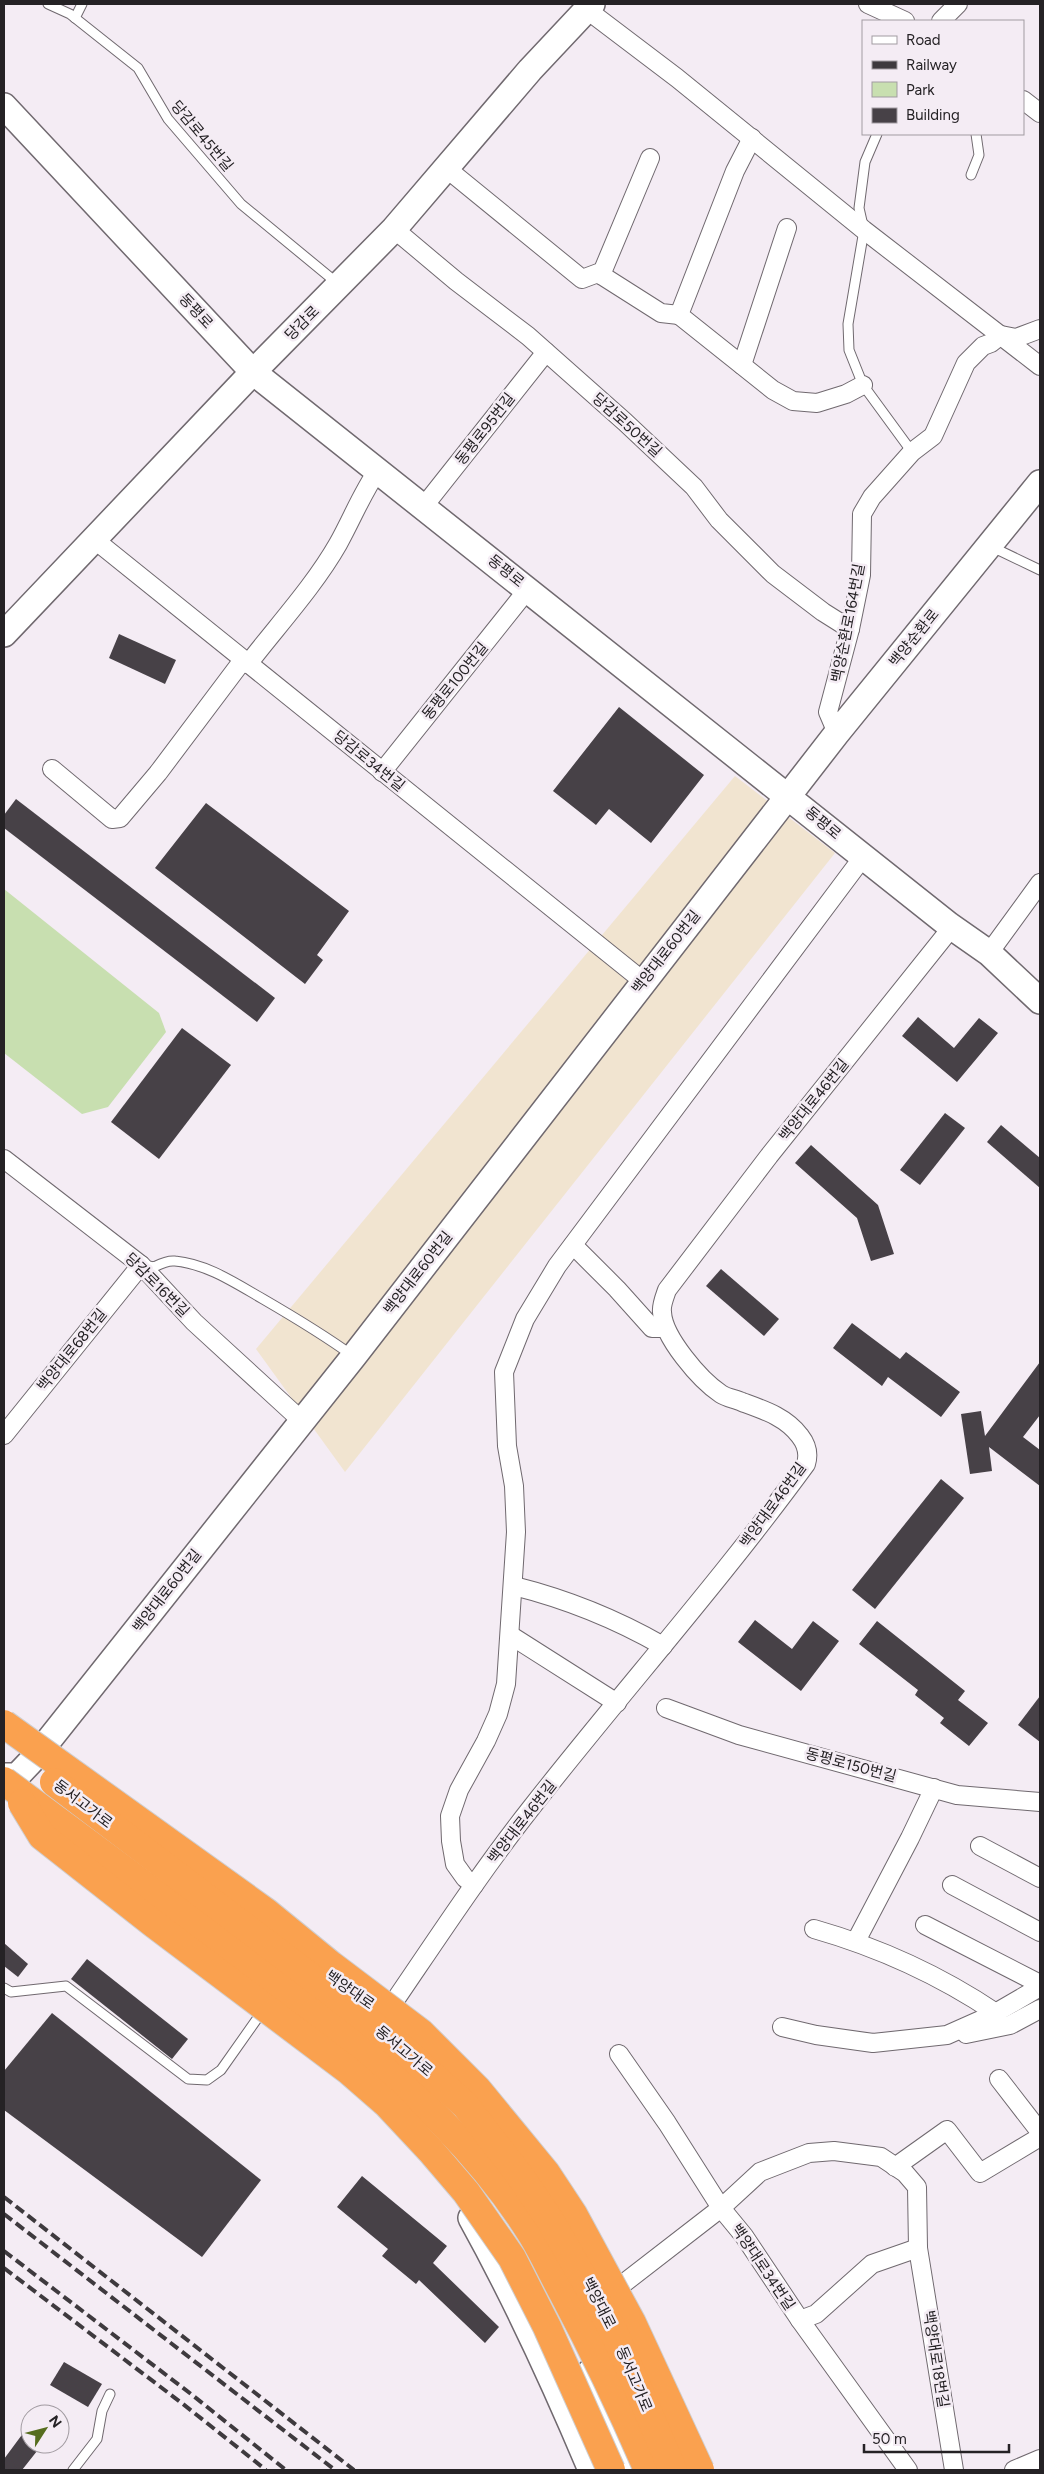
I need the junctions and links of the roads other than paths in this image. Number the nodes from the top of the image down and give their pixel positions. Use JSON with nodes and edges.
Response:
{"nodes":[{"id":1,"x":48,"y":4,"type":"edge"},
{"id":2,"x":82,"y":4,"type":"edge"},
{"id":3,"x":868,"y":4,"type":"edge"},
{"id":4,"x":958,"y":4,"type":"edge"},
{"id":5,"x":589,"y":7,"type":"edge"},
{"id":6,"x":75,"y":18,"type":"junction"},
{"id":7,"x":903,"y":20,"type":"edge"},
{"id":8,"x":942,"y":20,"type":"edge"},
{"id":9,"x":1024,"y":101,"type":"edge"},
{"id":10,"x":4,"y":106,"type":"edge"},
{"id":11,"x":1040,"y":113,"type":"edge"},
{"id":12,"x":877,"y":135,"type":"edge"},
{"id":13,"x":976,"y":135,"type":"edge"},
{"id":14,"x":752,"y":138,"type":"junction"},
{"id":15,"x":650,"y":158,"type":"dead end"},
{"id":16,"x":446,"y":168,"type":"junction"},
{"id":17,"x":971,"y":174,"type":"dead end"},
{"id":18,"x":787,"y":228,"type":"dead end"},
{"id":19,"x":394,"y":229,"type":"junction"},
{"id":20,"x":864,"y":230,"type":"junction"},
{"id":21,"x":601,"y":275,"type":"junction"},
{"id":22,"x":340,"y":285,"type":"junction"},
{"id":23,"x":679,"y":315,"type":"junction"},
{"id":24,"x":1040,"y":329,"type":"edge"},
{"id":25,"x":1001,"y":335,"type":"junction"},
{"id":26,"x":546,"y":352,"type":"junction"},
{"id":27,"x":742,"y":365,"type":"junction"},
{"id":28,"x":1040,"y":366,"type":"edge"},
{"id":29,"x":253,"y":372,"type":"junction"},
{"id":30,"x":863,"y":385,"type":"junction"},
{"id":31,"x":912,"y":452,"type":"junction"},
{"id":32,"x":378,"y":470,"type":"junction"},
{"id":33,"x":1040,"y":483,"type":"edge"},
{"id":34,"x":424,"y":506,"type":"junction"},
{"id":35,"x":95,"y":540,"type":"junction"},
{"id":36,"x":989,"y":546,"type":"junction"},
{"id":37,"x":1040,"y":570,"type":"edge"},
{"id":38,"x":528,"y":589,"type":"junction"},
{"id":39,"x":850,"y":629,"type":"junction"},
{"id":40,"x":4,"y":634,"type":"edge"},
{"id":41,"x":246,"y":662,"type":"junction"},
{"id":42,"x":837,"y":733,"type":"junction"},
{"id":43,"x":52,"y":769,"type":"dead end"},
{"id":44,"x":382,"y":772,"type":"junction"},
{"id":45,"x":789,"y":795,"type":"junction"},
{"id":46,"x":863,"y":857,"type":"junction"},
{"id":47,"x":1040,"y":883,"type":"edge"},
{"id":48,"x":952,"y":927,"type":"junction"},
{"id":49,"x":989,"y":953,"type":"junction"},
{"id":50,"x":643,"y":981,"type":"junction"},
{"id":51,"x":1040,"y":1001,"type":"edge"},
{"id":52,"x":4,"y":1159,"type":"edge"},
{"id":53,"x":573,"y":1245,"type":"junction"},
{"id":54,"x":140,"y":1265,"type":"junction"},
{"id":55,"x":665,"y":1328,"type":"junction"},
{"id":56,"x":354,"y":1356,"type":"junction"},
{"id":57,"x":302,"y":1421,"type":"junction"},
{"id":58,"x":4,"y":1435,"type":"edge"},
{"id":59,"x":514,"y":1586,"type":"junction"},
{"id":60,"x":510,"y":1635,"type":"junction"},
{"id":61,"x":663,"y":1646,"type":"junction"},
{"id":62,"x":617,"y":1703,"type":"junction"},
{"id":63,"x":666,"y":1708,"type":"dead end"},
{"id":64,"x":4,"y":1718,"type":"edge"},
{"id":65,"x":4,"y":1724,"type":"edge"},
{"id":66,"x":4,"y":1744,"type":"edge"},
{"id":67,"x":43,"y":1747,"type":"junction"},
{"id":68,"x":6,"y":1786,"type":"edge"},
{"id":69,"x":934,"y":1788,"type":"junction"},
{"id":70,"x":1040,"y":1802,"type":"edge"},
{"id":71,"x":113,"y":1805,"type":"junction"},
{"id":72,"x":980,"y":1846,"type":"dead end"},
{"id":73,"x":77,"y":1849,"type":"junction"},
{"id":74,"x":1040,"y":1878,"type":"edge"},
{"id":75,"x":474,"y":1885,"type":"junction"},
{"id":76,"x":952,"y":1885,"type":"dead end"},
{"id":77,"x":925,"y":1924,"type":"dead end"},
{"id":78,"x":814,"y":1929,"type":"dead end"},
{"id":79,"x":1040,"y":1932,"type":"edge"},
{"id":80,"x":856,"y":1941,"type":"junction"},
{"id":81,"x":228,"y":1961,"type":"junction"},
{"id":82,"x":1040,"y":1985,"type":"edge"},
{"id":83,"x":4,"y":1988,"type":"edge"},
{"id":84,"x":270,"y":2001,"type":"junction"},
{"id":85,"x":1040,"y":2009,"type":"edge"},
{"id":86,"x":996,"y":2013,"type":"junction"},
{"id":87,"x":385,"y":2015,"type":"junction"},
{"id":88,"x":782,"y":2027,"type":"dead end"},
{"id":89,"x":933,"y":2036,"type":"junction"},
{"id":90,"x":619,"y":2054,"type":"dead end"},
{"id":91,"x":999,"y":2079,"type":"dead end"},
{"id":92,"x":1040,"y":2132,"type":"edge"},
{"id":93,"x":1040,"y":2137,"type":"edge"},
{"id":94,"x":895,"y":2166,"type":"junction"},
{"id":95,"x":722,"y":2208,"type":"junction"},
{"id":96,"x":918,"y":2248,"type":"junction"},
{"id":97,"x":601,"y":2301,"type":"junction"},
{"id":98,"x":800,"y":2320,"type":"junction"},
{"id":99,"x":110,"y":2394,"type":"dead end"},
{"id":100,"x":1039,"y":2463,"type":"edge"},
{"id":101,"x":73,"y":2470,"type":"edge"},
{"id":102,"x":591,"y":2470,"type":"edge"},
{"id":103,"x":611,"y":2470,"type":"edge"},
{"id":104,"x":633,"y":2470,"type":"edge"},
{"id":105,"x":648,"y":2470,"type":"edge"},
{"id":106,"x":673,"y":2470,"type":"edge"},
{"id":107,"x":678,"y":2470,"type":"edge"},
{"id":108,"x":700,"y":2470,"type":"edge"},
{"id":109,"x":908,"y":2470,"type":"edge"},
{"id":110,"x":954,"y":2470,"type":"edge"},
{"id":111,"x":1014,"y":2470,"type":"edge"}],
"edges":[{"from":1,"to":6,"type":"lane","name":"당감로45번길"},
{"from":2,"to":6,"type":"lane"},
{"from":3,"to":7,"type":"street"},
{"from":4,"to":8,"type":"street"},
{"from":5,"to":14,"type":"street"},
{"from":5,"to":16,"type":"main road","name":"당감로"},
{"from":6,"to":22,"type":"lane","name":"당감로45번길"},
{"from":9,"to":11,"type":"street"},
{"from":10,"to":29,"type":"main road","name":"동평로"},
{"from":12,"to":20,"type":"lane"},
{"from":13,"to":17,"type":"lane"},
{"from":14,"to":20,"type":"street"},
{"from":14,"to":23,"type":"street"},
{"from":15,"to":21,"type":"street"},
{"from":16,"to":19,"type":"main road","name":"당감로"},
{"from":16,"to":21,"type":"street"},
{"from":18,"to":27,"type":"street"},
{"from":19,"to":22,"type":"main road","name":"당감로"},
{"from":19,"to":26,"type":"street","name":"당감로50번길"},
{"from":20,"to":25,"type":"street"},
{"from":20,"to":30,"type":"lane"},
{"from":21,"to":23,"type":"street"},
{"from":22,"to":29,"type":"main road","name":"당감로"},
{"from":23,"to":27,"type":"street"},
{"from":24,"to":25,"type":"street"},
{"from":25,"to":28,"type":"street"},
{"from":25,"to":31,"type":"street","name":"백양순환로164번길"},
{"from":26,"to":34,"type":"street","name":"동평로95번길"},
{"from":26,"to":39,"type":"street","name":"당감로50번길"},
{"from":27,"to":30,"type":"street"},
{"from":29,"to":32,"type":"main road","name":"동평로"},
{"from":29,"to":35,"type":"main road","name":"당감로"},
{"from":30,"to":31,"type":"lane"},
{"from":31,"to":39,"type":"street","name":"백양순환로164번길"},
{"from":32,"to":34,"type":"main road","name":"동평로"},
{"from":32,"to":41,"type":"street"},
{"from":33,"to":36,"type":"main road","name":"백양순환로"},
{"from":34,"to":38,"type":"main road","name":"동평로"},
{"from":35,"to":40,"type":"main road","name":"당감로"},
{"from":35,"to":41,"type":"street","name":"당감로34번길"},
{"from":36,"to":37,"type":"lane"},
{"from":36,"to":42,"type":"main road","name":"백양순환로"},
{"from":38,"to":44,"type":"street","name":"동평로100번길"},
{"from":38,"to":45,"type":"main road","name":"동평로"},
{"from":39,"to":42,"type":"street","name":"백양순환로164번길"},
{"from":41,"to":43,"type":"street"},
{"from":41,"to":44,"type":"street","name":"당감로34번길"},
{"from":42,"to":45,"type":"main road","name":"백양순환로"},
{"from":44,"to":50,"type":"street","name":"당감로34번길"},
{"from":45,"to":46,"type":"main road","name":"동평로"},
{"from":45,"to":50,"type":"main road","name":"백양대로60번길"},
{"from":46,"to":48,"type":"main road","name":"동평로"},
{"from":46,"to":53,"type":"street"},
{"from":47,"to":49,"type":"street"},
{"from":48,"to":49,"type":"main road","name":"동평로"},
{"from":48,"to":55,"type":"street","name":"백양대로46번길"},
{"from":49,"to":51,"type":"main road","name":"동평로"},
{"from":50,"to":56,"type":"main road","name":"백양대로60번길"},
{"from":52,"to":54,"type":"street","name":"당감로16번길"},
{"from":53,"to":55,"type":"street"},
{"from":53,"to":59,"type":"street"},
{"from":54,"to":56,"type":"lane"},
{"from":54,"to":57,"type":"street","name":"당감로16번길"},
{"from":54,"to":58,"type":"street","name":"백양대로68번길"},
{"from":55,"to":61,"type":"street","name":"백양대로46번길"},
{"from":56,"to":57,"type":"main road","name":"백양대로60번길"},
{"from":57,"to":67,"type":"main road","name":"백양대로60번길"},
{"from":59,"to":60,"type":"street"},
{"from":59,"to":61,"type":"street"},
{"from":60,"to":62,"type":"street"},
{"from":60,"to":75,"type":"street"},
{"from":61,"to":62,"type":"street","name":"백양대로46번길"},
{"from":62,"to":75,"type":"street","name":"백양대로46번길"},
{"from":63,"to":69,"type":"street","name":"동평로150번길"},
{"from":64,"to":67,"type":"main road","name":"백양대로"},
{"from":65,"to":108,"type":"highway","bridge":true},
{"from":66,"to":106,"type":"highway","name":"동서고가로","bridge":true},
{"from":67,"to":68,"type":"main road","name":"백양대로60번길"},
{"from":67,"to":71,"type":"main road","name":"백양대로"},
{"from":68,"to":73,"type":"main road"},
{"from":68,"to":103,"type":"highway","bridge":true},
{"from":68,"to":105,"type":"highway","name":"동서고가로","bridge":true},
{"from":69,"to":70,"type":"street","name":"동평로150번길"},
{"from":69,"to":80,"type":"street"},
{"from":71,"to":73,"type":"main road"},
{"from":71,"to":87,"type":"main road","name":"백양대로"},
{"from":72,"to":74,"type":"street"},
{"from":73,"to":81,"type":"main road"},
{"from":75,"to":87,"type":"street","name":"백양대로46번길"},
{"from":76,"to":79,"type":"street"},
{"from":77,"to":82,"type":"street"},
{"from":78,"to":80,"type":"street"},
{"from":80,"to":86,"type":"street"},
{"from":81,"to":84,"type":"main road"},
{"from":81,"to":104,"type":"main road"},
{"from":82,"to":86,"type":"street"},
{"from":83,"to":84,"type":"lane"},
{"from":84,"to":102,"type":"main road"},
{"from":85,"to":89,"type":"street"},
{"from":86,"to":89,"type":"street"},
{"from":87,"to":97,"type":"main road","name":"백양대로"},
{"from":88,"to":89,"type":"street"},
{"from":90,"to":95,"type":"street","name":"백양대로34번길"},
{"from":91,"to":92,"type":"street"},
{"from":93,"to":94,"type":"street"},
{"from":94,"to":95,"type":"street","name":"백양대로34번길"},
{"from":94,"to":96,"type":"street","name":"백양대로34번길"},
{"from":95,"to":97,"type":"street","name":"백양대로34번길"},
{"from":95,"to":98,"type":"street","name":"백양대로34번길"},
{"from":96,"to":98,"type":"street","name":"백양대로34번길"},
{"from":96,"to":110,"type":"street","name":"백양대로18번길"},
{"from":97,"to":107,"type":"main road","name":"백양대로"},
{"from":98,"to":109,"type":"street"},
{"from":99,"to":101,"type":"lane"},
{"from":100,"to":111,"type":"street"}]}
